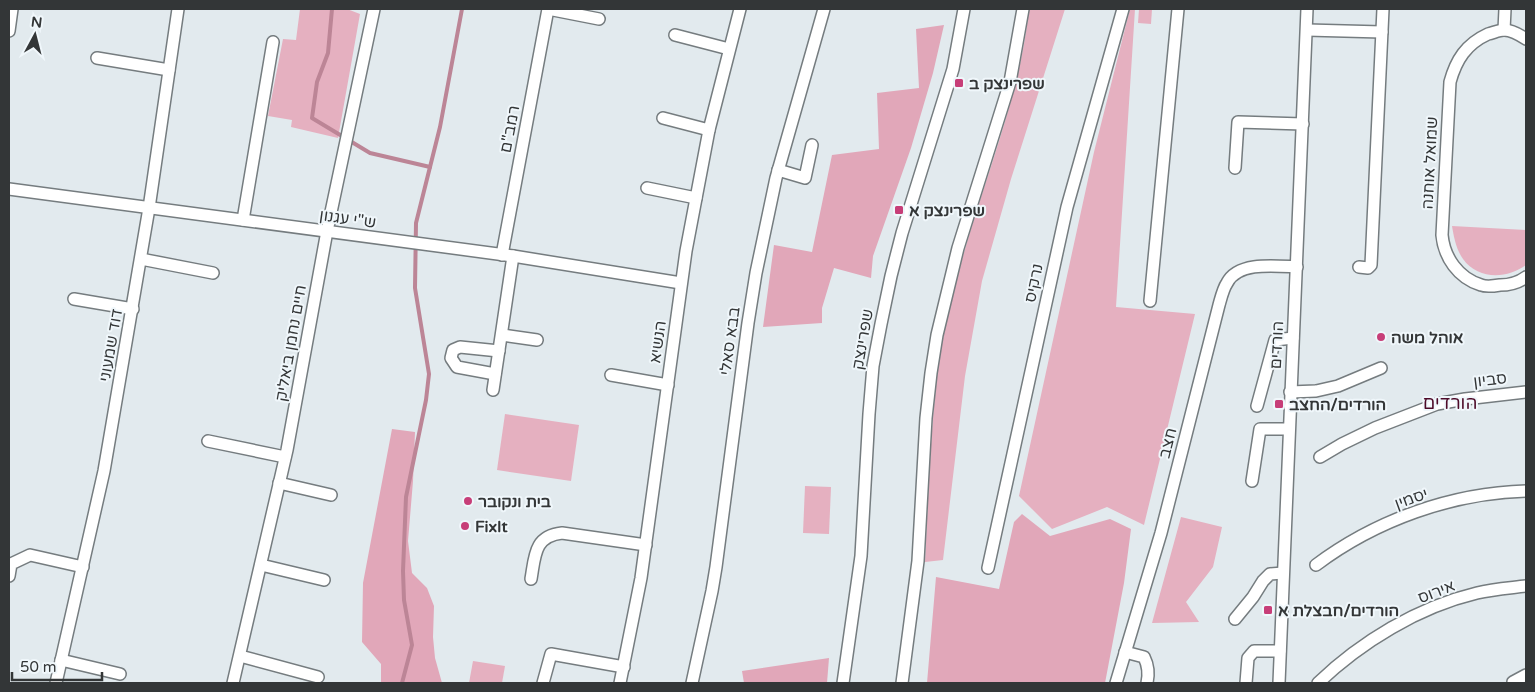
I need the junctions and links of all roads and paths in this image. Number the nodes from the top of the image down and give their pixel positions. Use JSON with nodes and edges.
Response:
{"nodes":[{"id":1,"x":12,"y":9,"type":"edge"},
{"id":2,"x":178,"y":9,"type":"edge"},
{"id":3,"x":374,"y":9,"type":"edge"},
{"id":4,"x":548,"y":9,"type":"edge"},
{"id":5,"x":740,"y":9,"type":"edge"},
{"id":6,"x":824,"y":9,"type":"edge"},
{"id":7,"x":964,"y":9,"type":"edge"},
{"id":8,"x":1023,"y":9,"type":"edge"},
{"id":9,"x":1123,"y":9,"type":"edge"},
{"id":10,"x":1178,"y":9,"type":"edge"},
{"id":11,"x":1307,"y":9,"type":"edge"},
{"id":12,"x":1383,"y":9,"type":"edge"},
{"id":13,"x":1505,"y":9,"type":"edge"},
{"id":14,"x":599,"y":20,"type":"dead end"},
{"id":15,"x":9,"y":30,"type":"edge"},
{"id":16,"x":1307,"y":30,"type":"junction"},
{"id":17,"x":1504,"y":30,"type":"junction"},
{"id":18,"x":1382,"y":32,"type":"junction"},
{"id":19,"x":675,"y":35,"type":"dead end"},
{"id":20,"x":1526,"y":39,"type":"edge"},
{"id":21,"x":273,"y":42,"type":"dead end"},
{"id":22,"x":729,"y":49,"type":"junction"},
{"id":23,"x":97,"y":58,"type":"dead end"},
{"id":24,"x":169,"y":70,"type":"junction"},
{"id":25,"x":663,"y":118,"type":"dead end"},
{"id":26,"x":1303,"y":124,"type":"junction"},
{"id":27,"x":708,"y":130,"type":"junction"},
{"id":28,"x":812,"y":146,"type":"dead end"},
{"id":29,"x":1235,"y":168,"type":"dead end"},
{"id":30,"x":778,"y":170,"type":"junction"},
{"id":31,"x":648,"y":188,"type":"dead end"},
{"id":32,"x":9,"y":189,"type":"edge"},
{"id":33,"x":696,"y":198,"type":"junction"},
{"id":34,"x":149,"y":208,"type":"junction"},
{"id":35,"x":243,"y":220,"type":"junction"},
{"id":36,"x":327,"y":232,"type":"junction"},
{"id":37,"x":507,"y":255,"type":"junction"},
{"id":38,"x":141,"y":259,"type":"junction"},
{"id":39,"x":1297,"y":267,"type":"junction"},
{"id":40,"x":1359,"y":267,"type":"dead end"},
{"id":41,"x":213,"y":273,"type":"dead end"},
{"id":42,"x":1526,"y":277,"type":"edge"},
{"id":43,"x":681,"y":283,"type":"junction"},
{"id":44,"x":74,"y":299,"type":"dead end"},
{"id":45,"x":1150,"y":301,"type":"dead end"},
{"id":46,"x":132,"y":309,"type":"junction"},
{"id":47,"x":502,"y":335,"type":"junction"},
{"id":48,"x":1293,"y":338,"type":"junction"},
{"id":49,"x":537,"y":340,"type":"dead end"},
{"id":50,"x":499,"y":351,"type":"junction"},
{"id":51,"x":1380,"y":368,"type":"dead end"},
{"id":52,"x":495,"y":374,"type":"junction"},
{"id":53,"x":611,"y":375,"type":"dead end"},
{"id":54,"x":668,"y":385,"type":"junction"},
{"id":55,"x":493,"y":390,"type":"dead end"},
{"id":56,"x":1290,"y":392,"type":"junction"},
{"id":57,"x":1526,"y":392,"type":"edge"},
{"id":58,"x":1257,"y":406,"type":"dead end"},
{"id":59,"x":1289,"y":429,"type":"junction"},
{"id":60,"x":208,"y":441,"type":"dead end"},
{"id":61,"x":285,"y":457,"type":"junction"},
{"id":62,"x":1320,"y":457,"type":"dead end"},
{"id":63,"x":1252,"y":481,"type":"dead end"},
{"id":64,"x":279,"y":484,"type":"junction"},
{"id":65,"x":1526,"y":491,"type":"edge"},
{"id":66,"x":331,"y":495,"type":"dead end"},
{"id":67,"x":646,"y":545,"type":"junction"},
{"id":68,"x":261,"y":565,"type":"junction"},
{"id":69,"x":1316,"y":565,"type":"dead end"},
{"id":70,"x":83,"y":567,"type":"junction"},
{"id":71,"x":988,"y":568,"type":"dead end"},
{"id":72,"x":1283,"y":573,"type":"junction"},
{"id":73,"x":9,"y":576,"type":"edge"},
{"id":74,"x":531,"y":579,"type":"dead end"},
{"id":75,"x":324,"y":580,"type":"dead end"},
{"id":76,"x":1526,"y":586,"type":"edge"},
{"id":77,"x":1235,"y":619,"type":"dead end"},
{"id":78,"x":1280,"y":651,"type":"junction"},
{"id":79,"x":1126,"y":652,"type":"junction"},
{"id":80,"x":240,"y":656,"type":"junction"},
{"id":81,"x":61,"y":660,"type":"junction"},
{"id":82,"x":624,"y":667,"type":"junction"},
{"id":83,"x":120,"y":674,"type":"dead end"},
{"id":84,"x":1526,"y":675,"type":"edge"},
{"id":85,"x":318,"y":677,"type":"dead end"},
{"id":86,"x":56,"y":683,"type":"edge"},
{"id":87,"x":234,"y":683,"type":"edge"},
{"id":88,"x":543,"y":683,"type":"edge"},
{"id":89,"x":620,"y":683,"type":"edge"},
{"id":90,"x":692,"y":683,"type":"edge"},
{"id":91,"x":844,"y":683,"type":"edge"},
{"id":92,"x":902,"y":683,"type":"edge"},
{"id":93,"x":1116,"y":683,"type":"edge"},
{"id":94,"x":1147,"y":683,"type":"edge"},
{"id":95,"x":1246,"y":683,"type":"edge"},
{"id":96,"x":1279,"y":683,"type":"edge"},
{"id":97,"x":1318,"y":683,"type":"edge"},
{"id":98,"x":1512,"y":683,"type":"edge"}],
"edges":[{"from":1,"to":15,"type":"street"},
{"from":2,"to":24,"type":"street","name":"דוד שמעוני"},
{"from":3,"to":36,"type":"street","name":"חיים נחמן ביאליק"},
{"from":4,"to":14,"type":"street"},
{"from":4,"to":37,"type":"street","name":"רמב\"ם"},
{"from":5,"to":22,"type":"street","name":"הנשיא"},
{"from":6,"to":30,"type":"street","name":"בבא סאלי"},
{"from":7,"to":91,"type":"street","name":"שפרינצק"},
{"from":8,"to":92,"type":"street"},
{"from":9,"to":71,"type":"street","name":"נרקיס"},
{"from":10,"to":45,"type":"street"},
{"from":11,"to":16,"type":"street","name":"הורדים"},
{"from":12,"to":18,"type":"street"},
{"from":13,"to":17,"type":"street"},
{"from":16,"to":18,"type":"street"},
{"from":16,"to":26,"type":"street","name":"הורדים"},
{"from":17,"to":20,"type":"street"},
{"from":17,"to":42,"type":"street","name":"שמואל אוחנה"},
{"from":18,"to":40,"type":"street"},
{"from":19,"to":22,"type":"street"},
{"from":21,"to":35,"type":"street"},
{"from":22,"to":27,"type":"street","name":"הנשיא"},
{"from":23,"to":24,"type":"street"},
{"from":24,"to":34,"type":"street","name":"דוד שמעוני"},
{"from":25,"to":27,"type":"street"},
{"from":26,"to":29,"type":"street"},
{"from":26,"to":39,"type":"street","name":"הורדים"},
{"from":27,"to":33,"type":"street","name":"הנשיא"},
{"from":28,"to":30,"type":"street"},
{"from":30,"to":90,"type":"street","name":"בבא סאלי"},
{"from":31,"to":33,"type":"street"},
{"from":32,"to":34,"type":"street","name":"ש\"י עגנון"},
{"from":33,"to":43,"type":"street","name":"הנשיא"},
{"from":34,"to":35,"type":"street","name":"ש\"י עגנון"},
{"from":34,"to":38,"type":"street","name":"דוד שמעוני"},
{"from":35,"to":36,"type":"street","name":"ש\"י עגנון"},
{"from":36,"to":37,"type":"street","name":"ש\"י עגנון"},
{"from":36,"to":61,"type":"street","name":"חיים נחמן ביאליק"},
{"from":37,"to":43,"type":"street","name":"ש\"י עגנון"},
{"from":37,"to":47,"type":"street","name":"רמב\"ם"},
{"from":38,"to":41,"type":"street"},
{"from":38,"to":46,"type":"street","name":"דוד שמעוני"},
{"from":39,"to":48,"type":"street","name":"הורדים"},
{"from":39,"to":79,"type":"street","name":"חצב"},
{"from":43,"to":54,"type":"street","name":"הנשיא"},
{"from":44,"to":46,"type":"street"},
{"from":46,"to":70,"type":"street","name":"דוד שמעוני"},
{"from":47,"to":49,"type":"street"},
{"from":47,"to":50,"type":"street","name":"רמב\"ם"},
{"from":48,"to":56,"type":"street","name":"הורדים"},
{"from":48,"to":58,"type":"street"},
{"from":50,"to":52,"type":"street","name":"רמב\"ם"},
{"from":50,"to":52,"type":"street"},
{"from":51,"to":56,"type":"street"},
{"from":52,"to":55,"type":"street","name":"רמב\"ם"},
{"from":53,"to":54,"type":"street"},
{"from":54,"to":67,"type":"street","name":"הנשיא"},
{"from":56,"to":59,"type":"street","name":"הורדים"},
{"from":57,"to":62,"type":"street","name":"סביון"},
{"from":59,"to":63,"type":"street"},
{"from":59,"to":72,"type":"street","name":"הורדים"},
{"from":60,"to":61,"type":"street"},
{"from":61,"to":64,"type":"street","name":"חיים נחמן ביאליק"},
{"from":64,"to":66,"type":"street"},
{"from":64,"to":68,"type":"street","name":"חיים נחמן ביאליק"},
{"from":65,"to":69,"type":"street","name":"יסמין"},
{"from":67,"to":74,"type":"street"},
{"from":67,"to":82,"type":"street","name":"הנשיא"},
{"from":68,"to":75,"type":"street"},
{"from":68,"to":80,"type":"street","name":"חיים נחמן ביאליק"},
{"from":70,"to":73,"type":"street"},
{"from":70,"to":81,"type":"street","name":"דוד שמעוני"},
{"from":72,"to":77,"type":"street"},
{"from":72,"to":78,"type":"street","name":"הורדים"},
{"from":76,"to":97,"type":"street","name":"אירוס"},
{"from":78,"to":95,"type":"street"},
{"from":78,"to":96,"type":"street","name":"הורדים"},
{"from":79,"to":93,"type":"street","name":"חצב"},
{"from":79,"to":94,"type":"street"},
{"from":80,"to":85,"type":"street"},
{"from":80,"to":87,"type":"street","name":"חיים נחמן ביאליק"},
{"from":81,"to":83,"type":"street"},
{"from":81,"to":86,"type":"street","name":"דוד שמעוני"},
{"from":82,"to":88,"type":"street"},
{"from":82,"to":89,"type":"street","name":"הנשיא"},
{"from":84,"to":98,"type":"street"}]}
